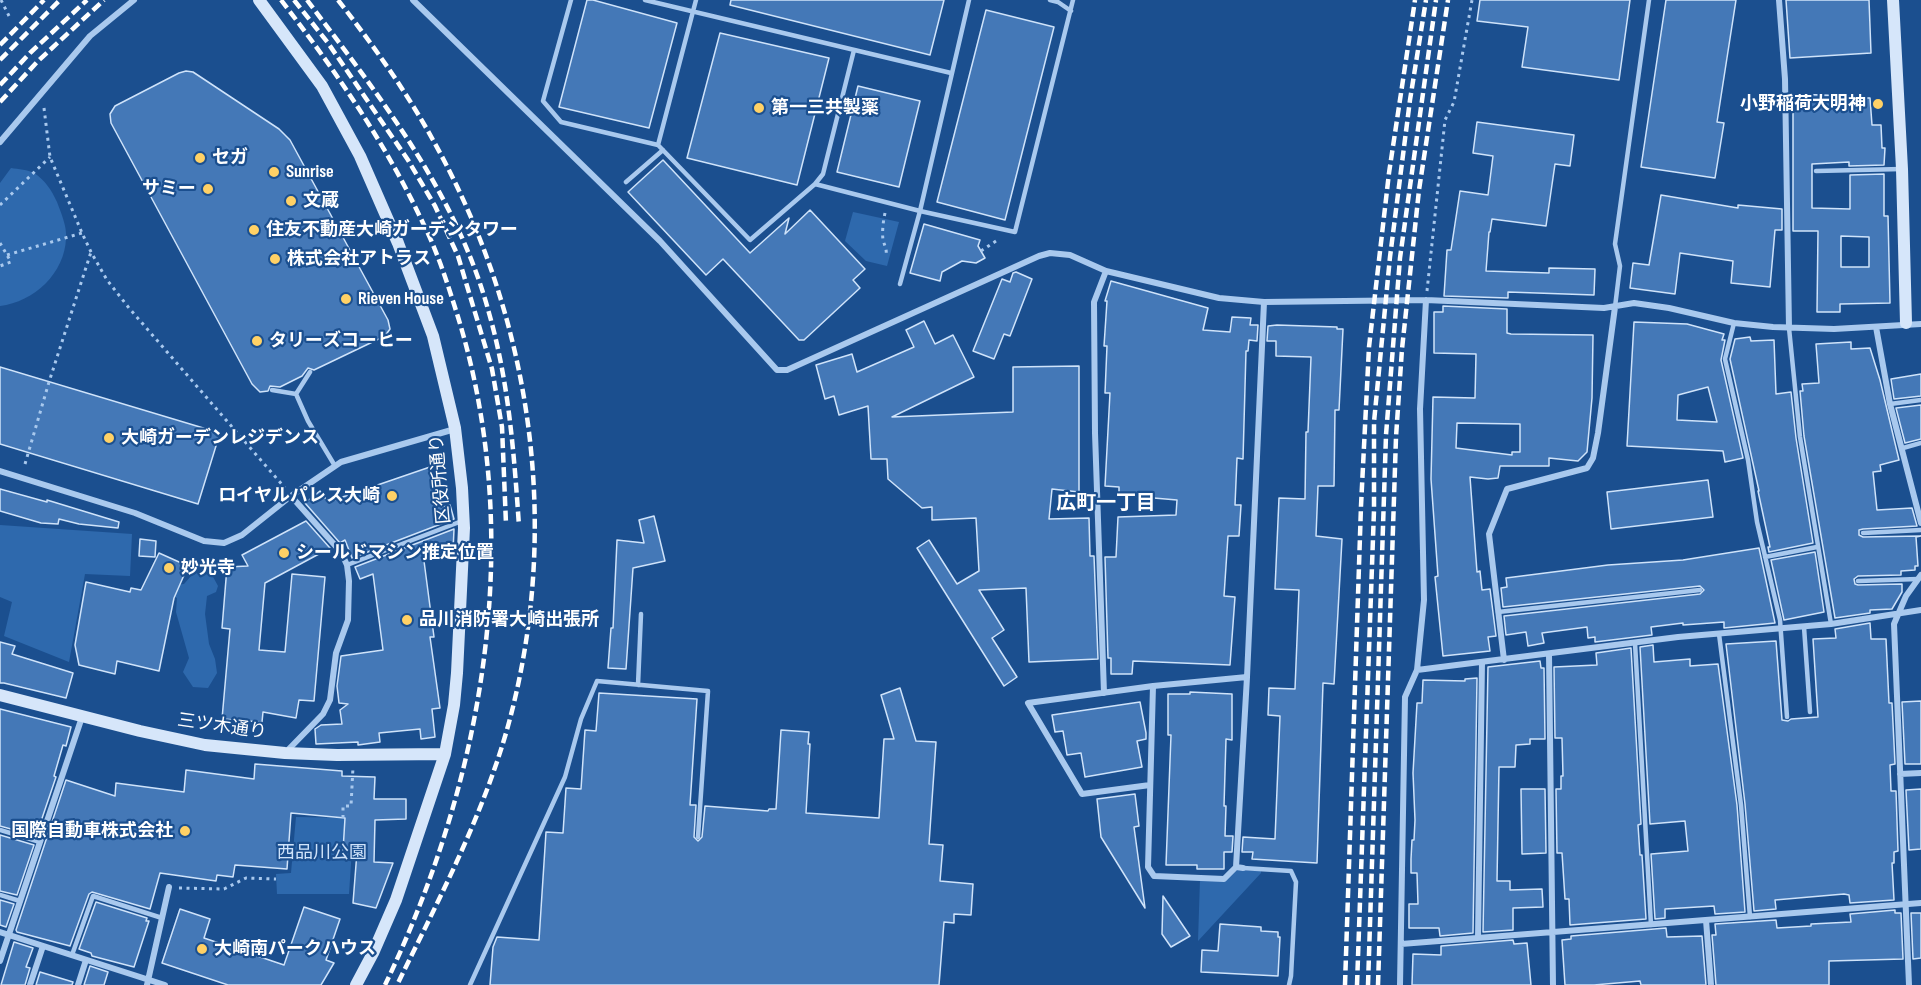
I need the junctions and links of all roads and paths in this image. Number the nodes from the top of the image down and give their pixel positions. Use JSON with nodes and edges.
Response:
{"nodes":[{"id":1,"x":1,"y":0,"type":"edge"},
{"id":2,"x":134,"y":0,"type":"edge"},
{"id":3,"x":259,"y":0,"type":"edge"},
{"id":4,"x":413,"y":0,"type":"edge"},
{"id":5,"x":571,"y":0,"type":"edge"},
{"id":6,"x":645,"y":0,"type":"edge"},
{"id":7,"x":696,"y":0,"type":"edge"},
{"id":8,"x":969,"y":0,"type":"edge"},
{"id":9,"x":1050,"y":0,"type":"edge"},
{"id":10,"x":1073,"y":0,"type":"edge"},
{"id":11,"x":1472,"y":0,"type":"edge"},
{"id":12,"x":1649,"y":0,"type":"edge"},
{"id":13,"x":1779,"y":0,"type":"edge"},
{"id":14,"x":1893,"y":0,"type":"edge"},
{"id":15,"x":1071,"y":11,"type":"junction"},
{"id":16,"x":693,"y":12,"type":"junction"},
{"id":17,"x":9,"y":16,"type":"dead end"},
{"id":18,"x":854,"y":50,"type":"junction"},
{"id":19,"x":951,"y":73,"type":"junction"},
{"id":20,"x":44,"y":106,"type":"dead end"},
{"id":21,"x":0,"y":142,"type":"edge"},
{"id":22,"x":658,"y":145,"type":"junction"},
{"id":23,"x":663,"y":150,"type":"junction"},
{"id":24,"x":50,"y":158,"type":"junction"},
{"id":25,"x":1902,"y":168,"type":"junction"},
{"id":26,"x":1816,"y":171,"type":"dead end"},
{"id":27,"x":626,"y":182,"type":"dead end"},
{"id":28,"x":815,"y":184,"type":"junction"},
{"id":29,"x":888,"y":203,"type":"junction"},
{"id":30,"x":0,"y":205,"type":"edge"},
{"id":31,"x":920,"y":211,"type":"junction"},
{"id":32,"x":1005,"y":230,"type":"junction"},
{"id":33,"x":82,"y":233,"type":"junction"},
{"id":34,"x":0,"y":243,"type":"edge"},
{"id":35,"x":981,"y":251,"type":"dead end"},
{"id":36,"x":91,"y":252,"type":"junction"},
{"id":37,"x":7,"y":255,"type":"junction"},
{"id":38,"x":886,"y":256,"type":"dead end"},
{"id":39,"x":0,"y":266,"type":"edge"},
{"id":40,"x":1106,"y":271,"type":"junction"},
{"id":41,"x":900,"y":284,"type":"dead end"},
{"id":42,"x":1426,"y":300,"type":"junction"},
{"id":43,"x":1264,"y":302,"type":"junction"},
{"id":44,"x":1615,"y":307,"type":"junction"},
{"id":45,"x":1734,"y":323,"type":"junction"},
{"id":46,"x":1906,"y":323,"type":"junction"},
{"id":47,"x":1921,"y":324,"type":"edge"},
{"id":48,"x":1876,"y":327,"type":"junction"},
{"id":49,"x":1789,"y":328,"type":"junction"},
{"id":50,"x":310,"y":372,"type":"dead end"},
{"id":51,"x":272,"y":390,"type":"dead end"},
{"id":52,"x":296,"y":394,"type":"junction"},
{"id":53,"x":1921,"y":400,"type":"edge"},
{"id":54,"x":1890,"y":404,"type":"junction"},
{"id":55,"x":456,"y":429,"type":"junction"},
{"id":56,"x":1921,"y":443,"type":"edge"},
{"id":57,"x":1903,"y":448,"type":"junction"},
{"id":58,"x":25,"y":464,"type":"dead end"},
{"id":59,"x":335,"y":466,"type":"junction"},
{"id":60,"x":0,"y":471,"type":"edge"},
{"id":61,"x":291,"y":496,"type":"junction"},
{"id":62,"x":463,"y":520,"type":"junction"},
{"id":63,"x":1921,"y":523,"type":"edge"},
{"id":64,"x":1921,"y":530,"type":"edge"},
{"id":65,"x":1863,"y":533,"type":"dead end"},
{"id":66,"x":1817,"y":547,"type":"junction"},
{"id":67,"x":1765,"y":557,"type":"junction"},
{"id":68,"x":347,"y":565,"type":"junction"},
{"id":69,"x":1920,"y":577,"type":"edge"},
{"id":70,"x":1858,"y":581,"type":"dead end"},
{"id":71,"x":1700,"y":590,"type":"dead end"},
{"id":72,"x":1921,"y":610,"type":"edge"},
{"id":73,"x":1498,"y":612,"type":"junction"},
{"id":74,"x":641,"y":614,"type":"dead end"},
{"id":75,"x":1898,"y":615,"type":"junction"},
{"id":76,"x":1831,"y":624,"type":"junction"},
{"id":77,"x":1804,"y":627,"type":"junction"},
{"id":78,"x":1781,"y":628,"type":"junction"},
{"id":79,"x":1719,"y":634,"type":"junction"},
{"id":80,"x":1635,"y":643,"type":"junction"},
{"id":81,"x":1549,"y":654,"type":"junction"},
{"id":82,"x":1504,"y":660,"type":"junction"},
{"id":83,"x":1482,"y":662,"type":"junction"},
{"id":84,"x":1417,"y":670,"type":"junction"},
{"id":85,"x":1247,"y":677,"type":"junction"},
{"id":86,"x":638,"y":685,"type":"junction"},
{"id":87,"x":1154,"y":686,"type":"junction"},
{"id":88,"x":1104,"y":693,"type":"junction"},
{"id":89,"x":0,"y":695,"type":"edge"},
{"id":90,"x":1810,"y":712,"type":"dead end"},
{"id":91,"x":82,"y":716,"type":"junction"},
{"id":92,"x":1786,"y":717,"type":"dead end"},
{"id":93,"x":285,"y":753,"type":"junction"},
{"id":94,"x":445,"y":754,"type":"junction"},
{"id":95,"x":353,"y":767,"type":"dead end"},
{"id":96,"x":1921,"y":772,"type":"edge"},
{"id":97,"x":1900,"y":774,"type":"junction"},
{"id":98,"x":1150,"y":785,"type":"junction"},
{"id":99,"x":343,"y":818,"type":"dead end"},
{"id":100,"x":0,"y":830,"type":"edge"},
{"id":101,"x":698,"y":837,"type":"dead end"},
{"id":102,"x":40,"y":842,"type":"junction"},
{"id":103,"x":1236,"y":867,"type":"junction"},
{"id":104,"x":1243,"y":868,"type":"joint"},
{"id":105,"x":276,"y":879,"type":"dead end"},
{"id":106,"x":169,"y":887,"type":"joint"},
{"id":107,"x":0,"y":895,"type":"edge"},
{"id":108,"x":20,"y":901,"type":"junction"},
{"id":109,"x":1921,"y":903,"type":"edge"},
{"id":110,"x":1906,"y":904,"type":"junction"},
{"id":111,"x":1750,"y":917,"type":"junction"},
{"id":112,"x":162,"y":918,"type":"junction"},
{"id":113,"x":1706,"y":920,"type":"junction"},
{"id":114,"x":1651,"y":925,"type":"junction"},
{"id":115,"x":1553,"y":931,"type":"junction"},
{"id":116,"x":0,"y":932,"type":"edge"},
{"id":117,"x":9,"y":935,"type":"junction"},
{"id":118,"x":1478,"y":938,"type":"junction"},
{"id":119,"x":1401,"y":944,"type":"junction"},
{"id":120,"x":43,"y":946,"type":"junction"},
{"id":121,"x":72,"y":955,"type":"junction"},
{"id":122,"x":86,"y":960,"type":"junction"},
{"id":123,"x":0,"y":961,"type":"edge"},
{"id":124,"x":148,"y":982,"type":"edge"},
{"id":125,"x":30,"y":985,"type":"edge"},
{"id":126,"x":78,"y":985,"type":"edge"},
{"id":127,"x":165,"y":985,"type":"edge"},
{"id":128,"x":356,"y":985,"type":"edge"},
{"id":129,"x":470,"y":985,"type":"edge"},
{"id":130,"x":1289,"y":985,"type":"edge"},
{"id":131,"x":1400,"y":985,"type":"edge"},
{"id":132,"x":1553,"y":985,"type":"edge"},
{"id":133,"x":1711,"y":985,"type":"edge"},
{"id":134,"x":1909,"y":985,"type":"edge"}],
"edges":[{"from":1,"to":17,"type":"path"},
{"from":2,"to":21,"type":"street"},
{"from":3,"to":55,"type":"street","name":"区役所通り"},
{"from":4,"to":40,"type":"street"},
{"from":5,"to":22,"type":"lane"},
{"from":6,"to":16,"type":"lane"},
{"from":7,"to":16,"type":"lane"},
{"from":8,"to":19,"type":"lane"},
{"from":9,"to":15,"type":"lane"},
{"from":10,"to":15,"type":"lane"},
{"from":11,"to":42,"type":"path"},
{"from":12,"to":44,"type":"lane"},
{"from":13,"to":49,"type":"street"},
{"from":14,"to":25,"type":"street"},
{"from":15,"to":32,"type":"lane"},
{"from":16,"to":18,"type":"lane"},
{"from":16,"to":22,"type":"lane"},
{"from":18,"to":19,"type":"lane"},
{"from":18,"to":28,"type":"lane"},
{"from":19,"to":31,"type":"lane"},
{"from":20,"to":24,"type":"path"},
{"from":22,"to":23,"type":"lane"},
{"from":23,"to":27,"type":"lane"},
{"from":23,"to":28,"type":"lane"},
{"from":24,"to":30,"type":"path"},
{"from":24,"to":33,"type":"path"},
{"from":25,"to":26,"type":"lane"},
{"from":25,"to":46,"type":"street"},
{"from":28,"to":29,"type":"lane"},
{"from":29,"to":31,"type":"lane"},
{"from":29,"to":38,"type":"path"},
{"from":31,"to":32,"type":"lane"},
{"from":31,"to":41,"type":"lane"},
{"from":32,"to":35,"type":"path"},
{"from":33,"to":36,"type":"path"},
{"from":33,"to":37,"type":"path"},
{"from":34,"to":37,"type":"path"},
{"from":36,"to":58,"type":"path"},
{"from":36,"to":61,"type":"path"},
{"from":37,"to":39,"type":"path"},
{"from":40,"to":43,"type":"street"},
{"from":40,"to":88,"type":"street"},
{"from":42,"to":43,"type":"street"},
{"from":42,"to":44,"type":"street"},
{"from":42,"to":84,"type":"street"},
{"from":43,"to":85,"type":"street"},
{"from":44,"to":45,"type":"street"},
{"from":44,"to":73,"type":"street"},
{"from":45,"to":49,"type":"street"},
{"from":45,"to":67,"type":"lane"},
{"from":46,"to":47,"type":"street"},
{"from":46,"to":48,"type":"street"},
{"from":48,"to":49,"type":"street"},
{"from":48,"to":54,"type":"street"},
{"from":49,"to":66,"type":"lane"},
{"from":50,"to":52,"type":"lane"},
{"from":51,"to":52,"type":"lane"},
{"from":52,"to":59,"type":"lane"},
{"from":53,"to":54,"type":"lane"},
{"from":54,"to":57,"type":"street"},
{"from":55,"to":59,"type":"street"},
{"from":55,"to":62,"type":"street","name":"区役所通り"},
{"from":56,"to":57,"type":"lane"},
{"from":57,"to":63,"type":"street"},
{"from":59,"to":61,"type":"street"},
{"from":60,"to":61,"type":"street"},
{"from":61,"to":68,"type":"street"},
{"from":62,"to":68,"type":"lane"},
{"from":62,"to":94,"type":"street","name":"区役所通り"},
{"from":64,"to":65,"type":"lane"},
{"from":66,"to":67,"type":"lane"},
{"from":66,"to":76,"type":"lane"},
{"from":67,"to":78,"type":"lane"},
{"from":68,"to":93,"type":"street"},
{"from":69,"to":70,"type":"lane"},
{"from":69,"to":75,"type":"street"},
{"from":71,"to":73,"type":"lane"},
{"from":72,"to":75,"type":"street"},
{"from":73,"to":82,"type":"street"},
{"from":74,"to":86,"type":"lane"},
{"from":75,"to":76,"type":"street"},
{"from":75,"to":97,"type":"street"},
{"from":76,"to":77,"type":"street"},
{"from":77,"to":78,"type":"street"},
{"from":77,"to":90,"type":"lane"},
{"from":78,"to":79,"type":"street"},
{"from":78,"to":92,"type":"lane"},
{"from":79,"to":80,"type":"street"},
{"from":79,"to":111,"type":"lane"},
{"from":80,"to":81,"type":"street"},
{"from":80,"to":114,"type":"lane"},
{"from":81,"to":82,"type":"street"},
{"from":81,"to":115,"type":"street"},
{"from":82,"to":83,"type":"street"},
{"from":83,"to":84,"type":"street"},
{"from":83,"to":118,"type":"street"},
{"from":84,"to":119,"type":"street"},
{"from":85,"to":87,"type":"street"},
{"from":85,"to":103,"type":"street"},
{"from":86,"to":101,"type":"lane"},
{"from":86,"to":129,"type":"lane"},
{"from":87,"to":88,"type":"street"},
{"from":87,"to":98,"type":"street"},
{"from":88,"to":98,"type":"street"},
{"from":89,"to":91,"type":"street","name":"三ツ木通り"},
{"from":91,"to":93,"type":"street","name":"三ツ木通り"},
{"from":91,"to":102,"type":"street"},
{"from":93,"to":94,"type":"street","name":"三ツ木通り"},
{"from":94,"to":128,"type":"street","name":"区役所通り"},
{"from":95,"to":99,"type":"path"},
{"from":96,"to":97,"type":"street"},
{"from":97,"to":110,"type":"street"},
{"from":98,"to":103,"type":"street"},
{"from":100,"to":102,"type":"lane"},
{"from":102,"to":108,"type":"street"},
{"from":103,"to":104,"type":"street"},
{"from":104,"to":130,"type":"lane"},
{"from":105,"to":106,"type":"path"},
{"from":106,"to":112,"type":"street"},
{"from":107,"to":108,"type":"lane"},
{"from":108,"to":117,"type":"street"},
{"from":109,"to":110,"type":"street"},
{"from":110,"to":111,"type":"street"},
{"from":110,"to":134,"type":"street"},
{"from":111,"to":113,"type":"street"},
{"from":112,"to":121,"type":"lane"},
{"from":112,"to":124,"type":"street"},
{"from":113,"to":114,"type":"street"},
{"from":113,"to":133,"type":"street"},
{"from":114,"to":115,"type":"street"},
{"from":115,"to":118,"type":"street"},
{"from":115,"to":132,"type":"street"},
{"from":116,"to":117,"type":"street"},
{"from":117,"to":120,"type":"street"},
{"from":117,"to":123,"type":"street"},
{"from":118,"to":119,"type":"street"},
{"from":119,"to":131,"type":"street"},
{"from":120,"to":121,"type":"street"},
{"from":120,"to":125,"type":"street"},
{"from":121,"to":122,"type":"street"},
{"from":122,"to":124,"type":"street"},
{"from":122,"to":126,"type":"street"},
{"from":124,"to":127,"type":"street"}]}
